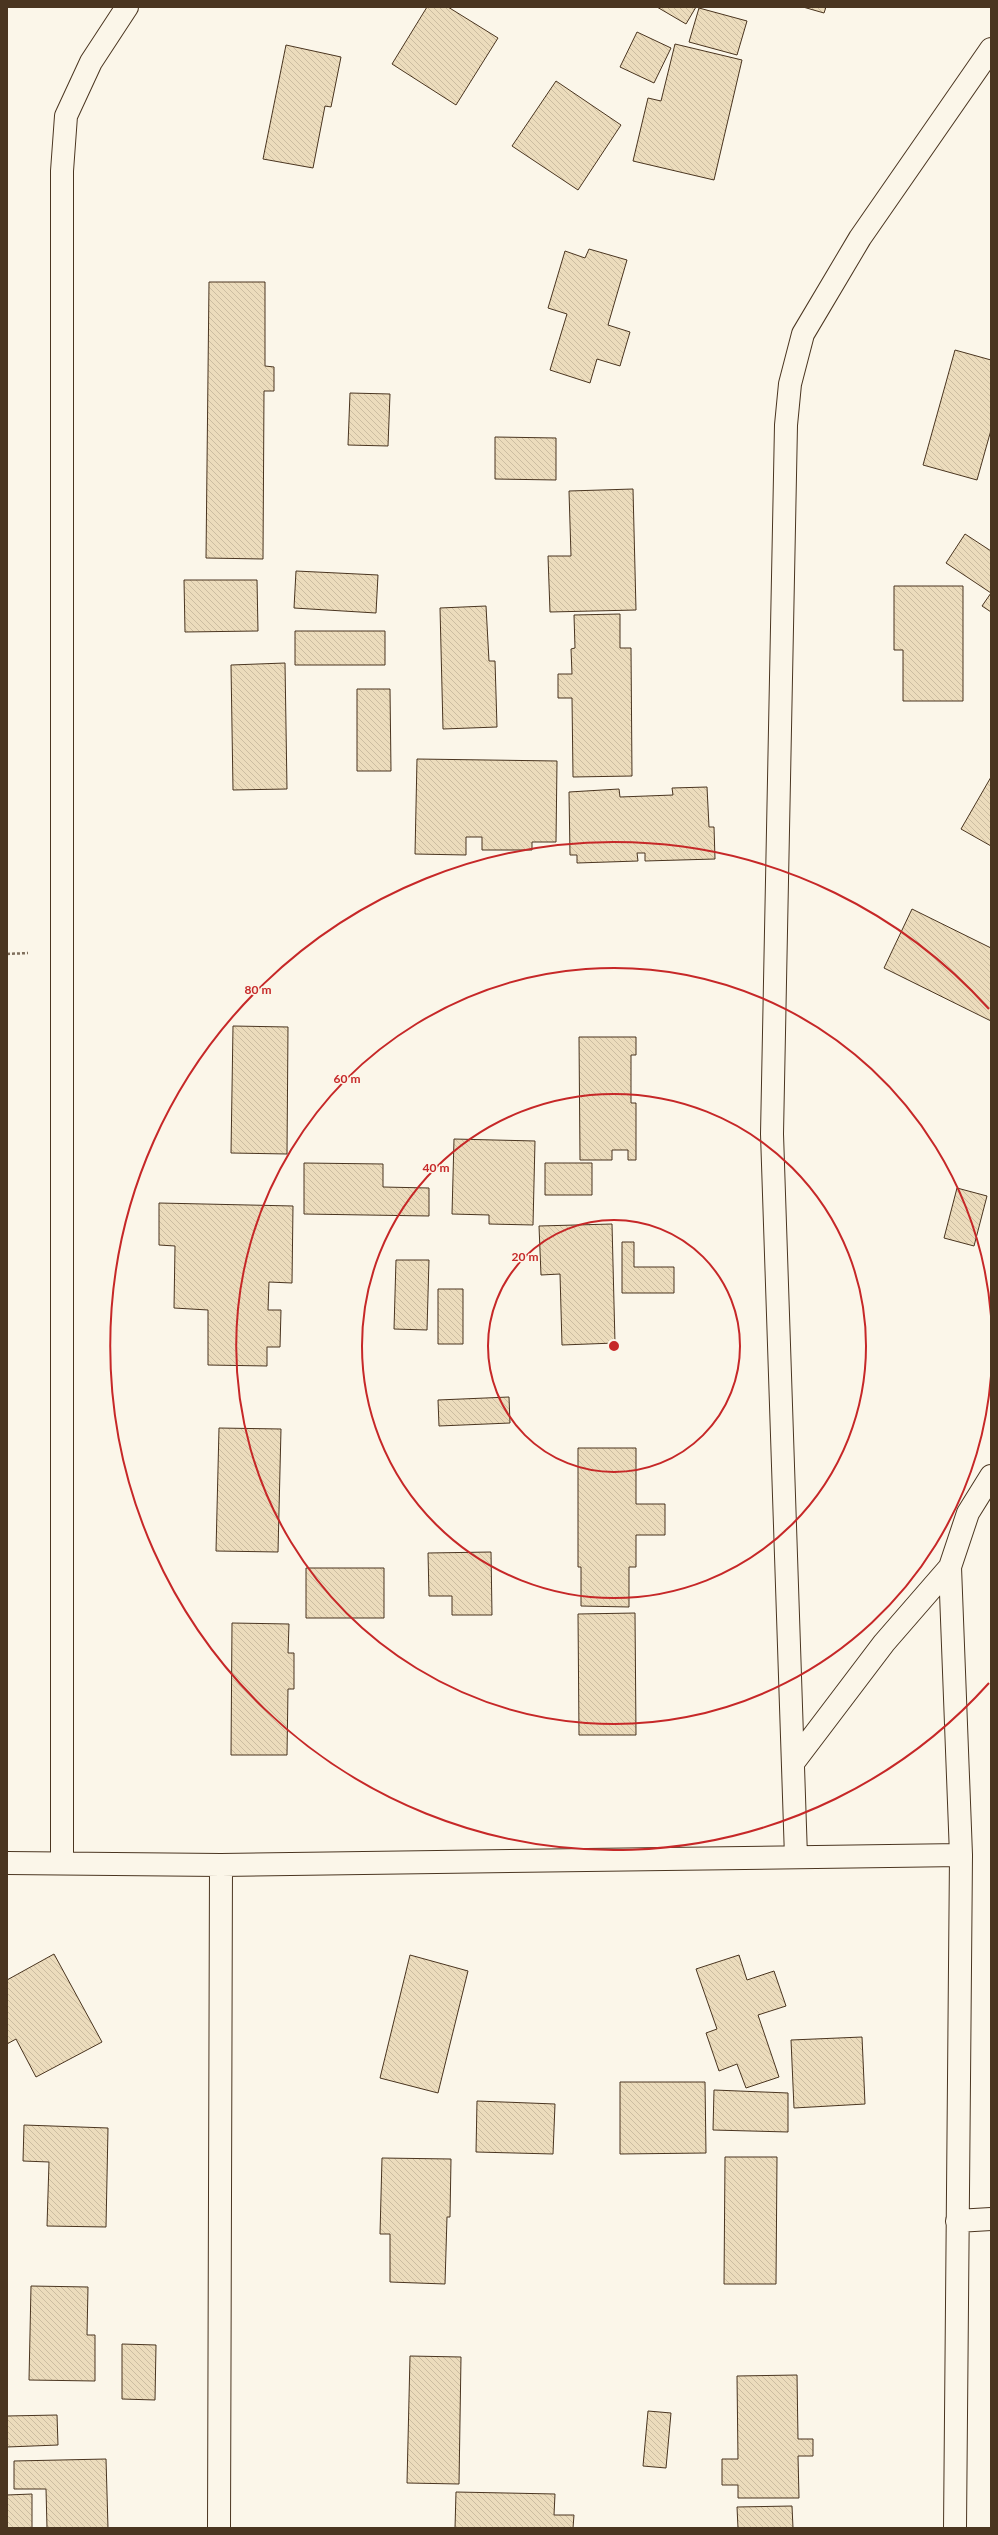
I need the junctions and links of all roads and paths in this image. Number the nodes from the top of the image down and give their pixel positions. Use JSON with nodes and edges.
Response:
{"nodes":[{"id":1,"x":128,"y":7,"type":"edge"},
{"id":2,"x":991,"y":49,"type":"edge"},
{"id":3,"x":991,"y":1476,"type":"edge"},
{"id":4,"x":950,"y":1568,"type":"junction"},
{"id":5,"x":793,"y":1763,"type":"junction"},
{"id":6,"x":961,"y":1855,"type":"junction"},
{"id":7,"x":796,"y":1857,"type":"junction"},
{"id":8,"x":62,"y":1862,"type":"junction"},
{"id":9,"x":7,"y":1863,"type":"edge"},
{"id":10,"x":221,"y":1865,"type":"junction"},
{"id":11,"x":991,"y":2219,"type":"edge"},
{"id":12,"x":957,"y":2221,"type":"junction"},
{"id":13,"x":218,"y":2528,"type":"edge"},
{"id":14,"x":955,"y":2528,"type":"edge"}],
"edges":[{"from":1,"to":8,"type":"street"},
{"from":2,"to":5,"type":"street"},
{"from":3,"to":4,"type":"street"},
{"from":4,"to":5,"type":"street"},
{"from":4,"to":6,"type":"street"},
{"from":5,"to":7,"type":"street"},
{"from":6,"to":7,"type":"street"},
{"from":6,"to":12,"type":"street"},
{"from":7,"to":10,"type":"street"},
{"from":8,"to":9,"type":"street"},
{"from":8,"to":10,"type":"street"},
{"from":10,"to":13,"type":"street"},
{"from":11,"to":12,"type":"street"},
{"from":12,"to":14,"type":"street"}]}
